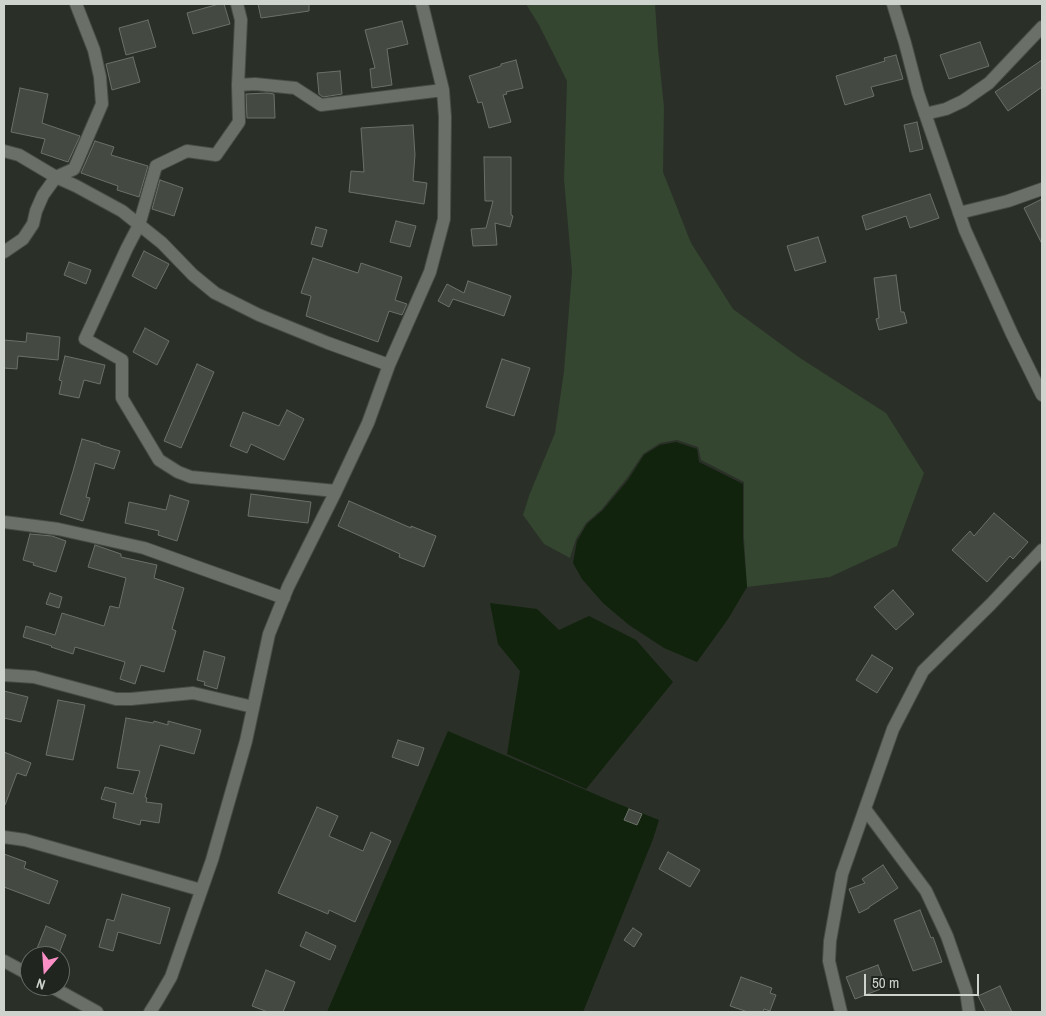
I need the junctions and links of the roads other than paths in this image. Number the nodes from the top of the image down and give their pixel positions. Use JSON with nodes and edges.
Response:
{"nodes":[{"id":1,"x":76,"y":4,"type":"edge"},
{"id":2,"x":237,"y":4,"type":"edge"},
{"id":3,"x":422,"y":4,"type":"edge"},
{"id":4,"x":893,"y":4,"type":"edge"},
{"id":5,"x":1042,"y":27,"type":"edge"},
{"id":6,"x":238,"y":85,"type":"junction"},
{"id":7,"x":443,"y":90,"type":"junction"},
{"id":8,"x":925,"y":114,"type":"junction"},
{"id":9,"x":4,"y":150,"type":"edge"},
{"id":10,"x":56,"y":177,"type":"junction"},
{"id":11,"x":1042,"y":188,"type":"edge"},
{"id":12,"x":959,"y":213,"type":"junction"},
{"id":13,"x":139,"y":225,"type":"junction"},
{"id":14,"x":4,"y":252,"type":"edge"},
{"id":15,"x":389,"y":365,"type":"junction"},
{"id":16,"x":1039,"y":379,"type":"edge"},
{"id":17,"x":1042,"y":395,"type":"edge"},
{"id":18,"x":336,"y":491,"type":"junction"},
{"id":19,"x":4,"y":522,"type":"edge"},
{"id":20,"x":1042,"y":550,"type":"edge"},
{"id":21,"x":284,"y":598,"type":"junction"},
{"id":22,"x":4,"y":675,"type":"edge"},
{"id":23,"x":253,"y":707,"type":"junction"},
{"id":24,"x":865,"y":809,"type":"junction"},
{"id":25,"x":4,"y":837,"type":"edge"},
{"id":26,"x":201,"y":890,"type":"junction"},
{"id":27,"x":4,"y":961,"type":"edge"},
{"id":28,"x":20,"y":970,"type":"edge"},
{"id":29,"x":68,"y":996,"type":"edge"},
{"id":30,"x":98,"y":1012,"type":"edge"},
{"id":31,"x":150,"y":1012,"type":"edge"},
{"id":32,"x":841,"y":1012,"type":"edge"},
{"id":33,"x":969,"y":1012,"type":"edge"}],
"edges":[{"from":1,"to":10,"type":"street"},
{"from":2,"to":6,"type":"street"},
{"from":3,"to":7,"type":"street"},
{"from":4,"to":8,"type":"street"},
{"from":5,"to":8,"type":"street"},
{"from":6,"to":7,"type":"street"},
{"from":6,"to":13,"type":"street"},
{"from":7,"to":15,"type":"street"},
{"from":8,"to":12,"type":"street"},
{"from":9,"to":10,"type":"street"},
{"from":10,"to":13,"type":"street"},
{"from":10,"to":14,"type":"street"},
{"from":11,"to":12,"type":"street"},
{"from":12,"to":16,"type":"street"},
{"from":13,"to":15,"type":"street"},
{"from":13,"to":18,"type":"street"},
{"from":15,"to":18,"type":"street"},
{"from":16,"to":17,"type":"street"},
{"from":18,"to":21,"type":"street"},
{"from":19,"to":21,"type":"street"},
{"from":20,"to":24,"type":"street"},
{"from":21,"to":23,"type":"street"},
{"from":22,"to":23,"type":"street"},
{"from":23,"to":26,"type":"street"},
{"from":24,"to":32,"type":"street"},
{"from":24,"to":33,"type":"street"},
{"from":25,"to":26,"type":"street"},
{"from":26,"to":31,"type":"street"},
{"from":27,"to":28,"type":"street"},
{"from":29,"to":30,"type":"street"}]}
